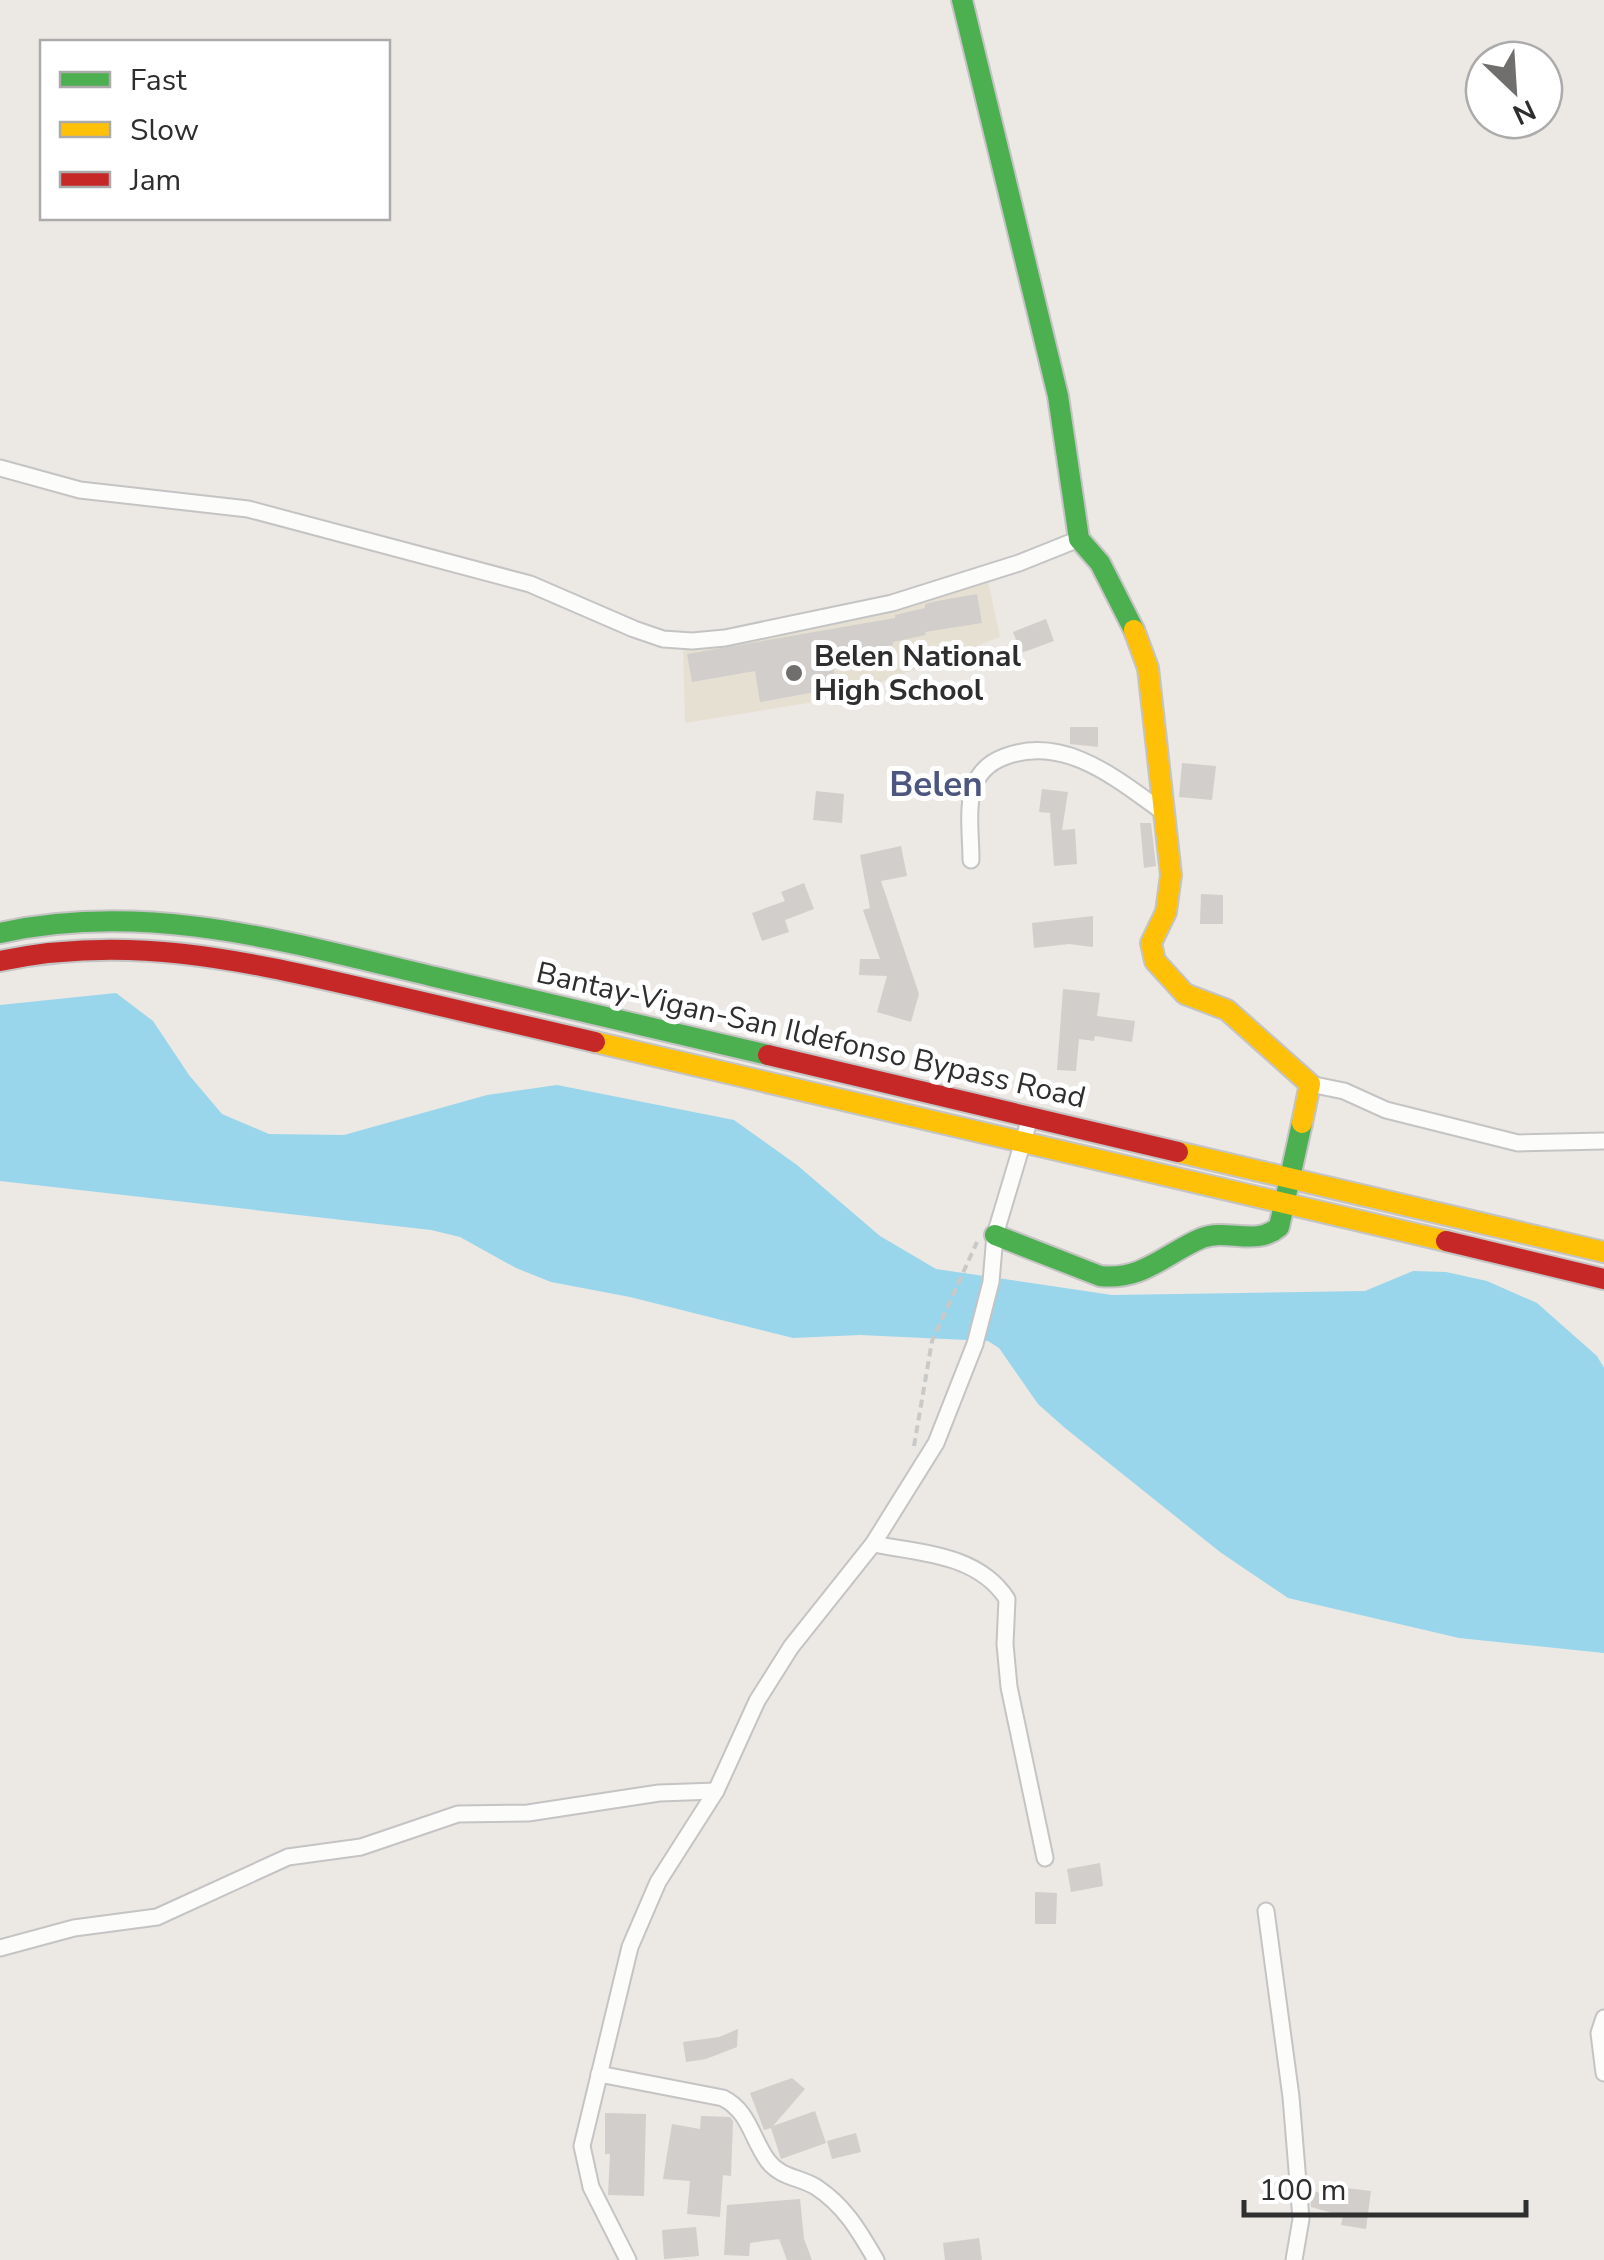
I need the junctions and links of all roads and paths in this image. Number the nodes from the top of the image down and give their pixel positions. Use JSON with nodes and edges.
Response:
{"nodes":[{"id":1,"x":962,"y":0,"type":"edge"},
{"id":2,"x":0,"y":468,"type":"edge"},
{"id":3,"x":1080,"y":539,"type":"junction"},
{"id":4,"x":1166,"y":814,"type":"junction"},
{"id":5,"x":971,"y":860,"type":"dead end"},
{"id":6,"x":0,"y":933,"type":"edge"},
{"id":7,"x":0,"y":961,"type":"edge"},
{"id":8,"x":1310,"y":1084,"type":"junction"},
{"id":9,"x":1030,"y":1118,"type":"junction"},
{"id":10,"x":1023,"y":1140,"type":"junction"},
{"id":11,"x":1604,"y":1141,"type":"edge"},
{"id":12,"x":1288,"y":1178,"type":"junction"},
{"id":13,"x":1283,"y":1202,"type":"junction"},
{"id":14,"x":995,"y":1235,"type":"junction"},
{"id":15,"x":1604,"y":1252,"type":"edge"},
{"id":16,"x":964,"y":1267,"type":"dead end"},
{"id":17,"x":1604,"y":1279,"type":"edge"},
{"id":18,"x":912,"y":1456,"type":"dead end"},
{"id":19,"x":872,"y":1544,"type":"junction"},
{"id":20,"x":716,"y":1791,"type":"junction"},
{"id":21,"x":1045,"y":1858,"type":"dead end"},
{"id":22,"x":1266,"y":1911,"type":"dead end"},
{"id":23,"x":0,"y":1948,"type":"edge"},
{"id":24,"x":1604,"y":2018,"type":"edge"},
{"id":25,"x":1604,"y":2073,"type":"edge"},
{"id":26,"x":599,"y":2074,"type":"junction"},
{"id":27,"x":628,"y":2260,"type":"edge"},
{"id":28,"x":876,"y":2260,"type":"edge"},
{"id":29,"x":1294,"y":2260,"type":"edge"}],
"edges":[{"from":1,"to":3,"type":"main road"},
{"from":2,"to":3,"type":"street"},
{"from":3,"to":4,"type":"main road"},
{"from":4,"to":5,"type":"street"},
{"from":4,"to":8,"type":"main road"},
{"from":6,"to":9,"type":"main road","name":"Bantay-Vigan-San Ildefonso Bypass Road"},
{"from":7,"to":10,"type":"main road","name":"Bantay-Vigan-San Ildefonso Bypass Road"},
{"from":8,"to":11,"type":"street"},
{"from":8,"to":12,"type":"main road"},
{"from":9,"to":10,"type":"street"},
{"from":9,"to":12,"type":"main road","name":"Bantay-Vigan-San Ildefonso Bypass Road"},
{"from":10,"to":13,"type":"main road","name":"Bantay-Vigan-San Ildefonso Bypass Road"},
{"from":10,"to":14,"type":"street"},
{"from":12,"to":13,"type":"main road"},
{"from":12,"to":15,"type":"main road","name":"Bantay-Vigan-San Ildefonso Bypass Road"},
{"from":13,"to":14,"type":"main road"},
{"from":13,"to":17,"type":"main road","name":"Bantay-Vigan-San Ildefonso Bypass Road"},
{"from":14,"to":19,"type":"street"},
{"from":16,"to":18,"type":"path"},
{"from":19,"to":20,"type":"street"},
{"from":19,"to":21,"type":"street"},
{"from":20,"to":23,"type":"street"},
{"from":20,"to":26,"type":"street"},
{"from":22,"to":29,"type":"street"},
{"from":24,"to":25,"type":"street"},
{"from":26,"to":27,"type":"street"},
{"from":26,"to":28,"type":"street"}]}
